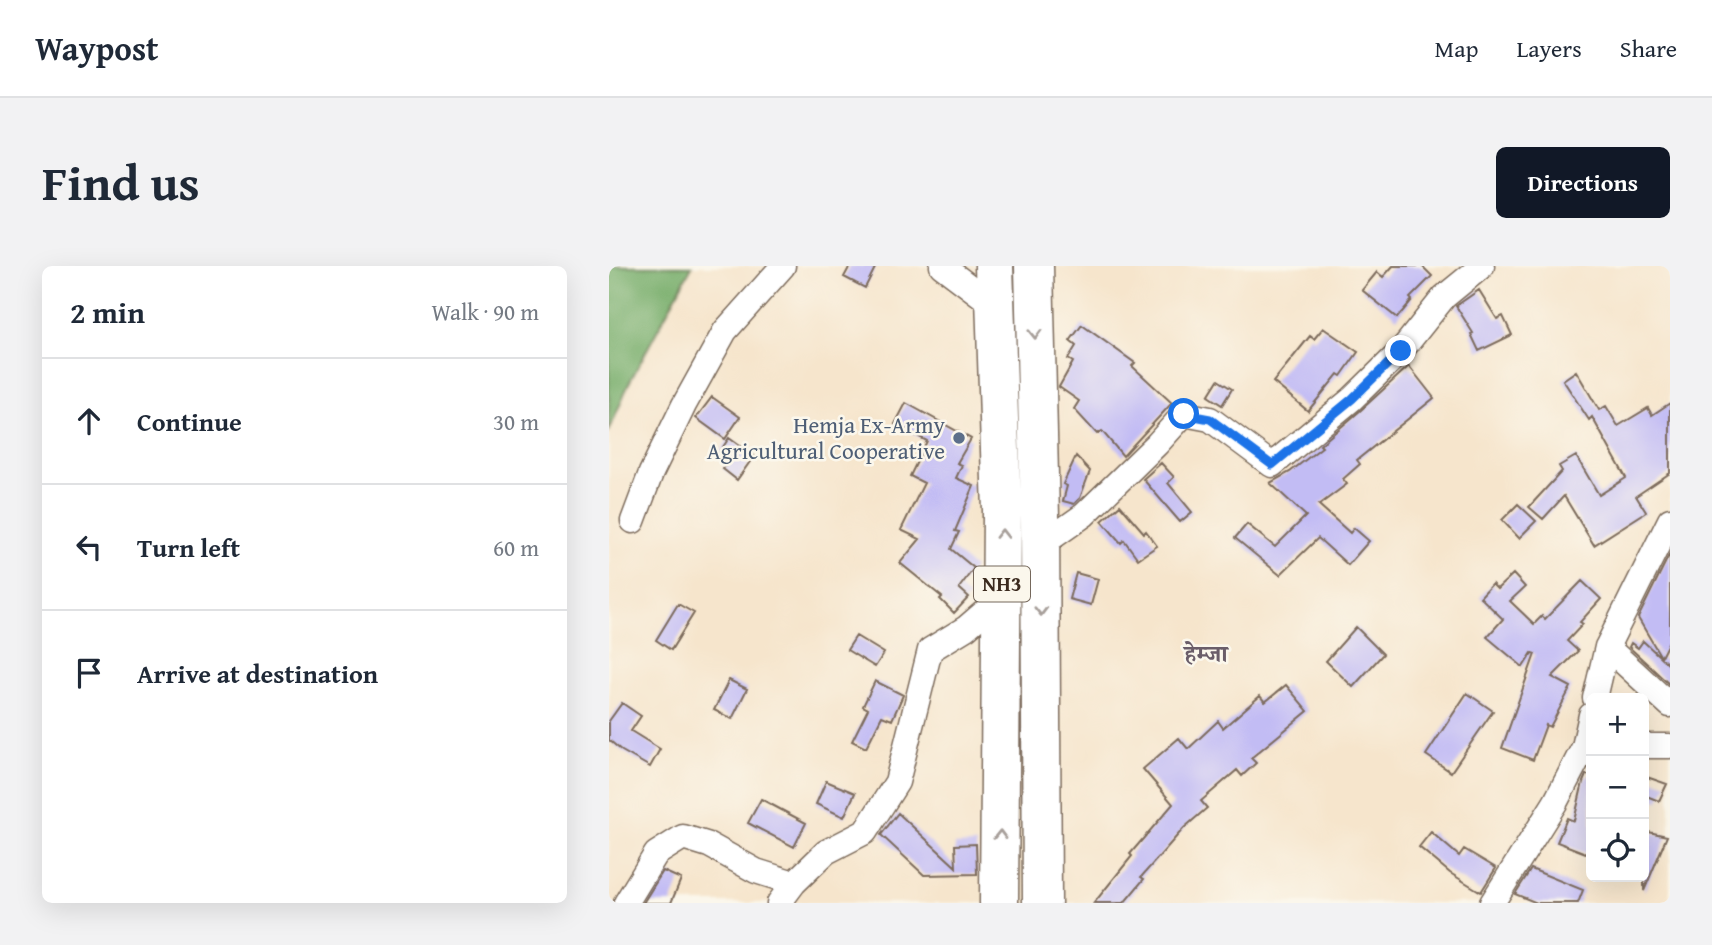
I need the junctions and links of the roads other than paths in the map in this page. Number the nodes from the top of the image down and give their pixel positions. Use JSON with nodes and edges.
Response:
{"nodes":[{"id":1,"x":783,"y":266,"type":"edge"},
{"id":2,"x":942,"y":266,"type":"edge"},
{"id":3,"x":993,"y":266,"type":"edge"},
{"id":4,"x":1034,"y":266,"type":"edge"},
{"id":5,"x":1482,"y":266,"type":"edge"},
{"id":6,"x":995,"y":306,"type":"junction"},
{"id":7,"x":1670,"y":520,"type":"edge"},
{"id":8,"x":633,"y":521,"type":"dead end"},
{"id":9,"x":1040,"y":545,"type":"junction"},
{"id":10,"x":1002,"y":597,"type":"junction"},
{"id":11,"x":1607,"y":648,"type":"junction"},
{"id":12,"x":1596,"y":693,"type":"edge"},
{"id":13,"x":1670,"y":705,"type":"edge"},
{"id":14,"x":1649,"y":746,"type":"edge"},
{"id":15,"x":1670,"y":746,"type":"edge"},
{"id":16,"x":1586,"y":749,"type":"edge"},
{"id":17,"x":794,"y":883,"type":"junction"},
{"id":18,"x":626,"y":903,"type":"edge"},
{"id":19,"x":779,"y":903,"type":"edge"},
{"id":20,"x":999,"y":903,"type":"edge"},
{"id":21,"x":1042,"y":903,"type":"edge"},
{"id":22,"x":1492,"y":903,"type":"edge"}],
"edges":[{"from":1,"to":8,"type":"street"},
{"from":2,"to":6,"type":"street"},
{"from":3,"to":6,"type":"highway","number":"NH3"},
{"from":4,"to":9,"type":"highway","one_way":true},
{"from":5,"to":9,"type":"street"},
{"from":10,"to":6,"type":"highway","number":"NH3","one_way":true},
{"from":7,"to":11,"type":"street"},
{"from":9,"to":21,"type":"highway","one_way":true},
{"from":10,"to":17,"type":"street"},
{"from":20,"to":10,"type":"highway","number":"NH3","one_way":true},
{"from":11,"to":12,"type":"street"},
{"from":11,"to":13,"type":"street"},
{"from":14,"to":15,"type":"street"},
{"from":16,"to":22,"type":"street"},
{"from":17,"to":18,"type":"street"},
{"from":17,"to":19,"type":"street"}]}
